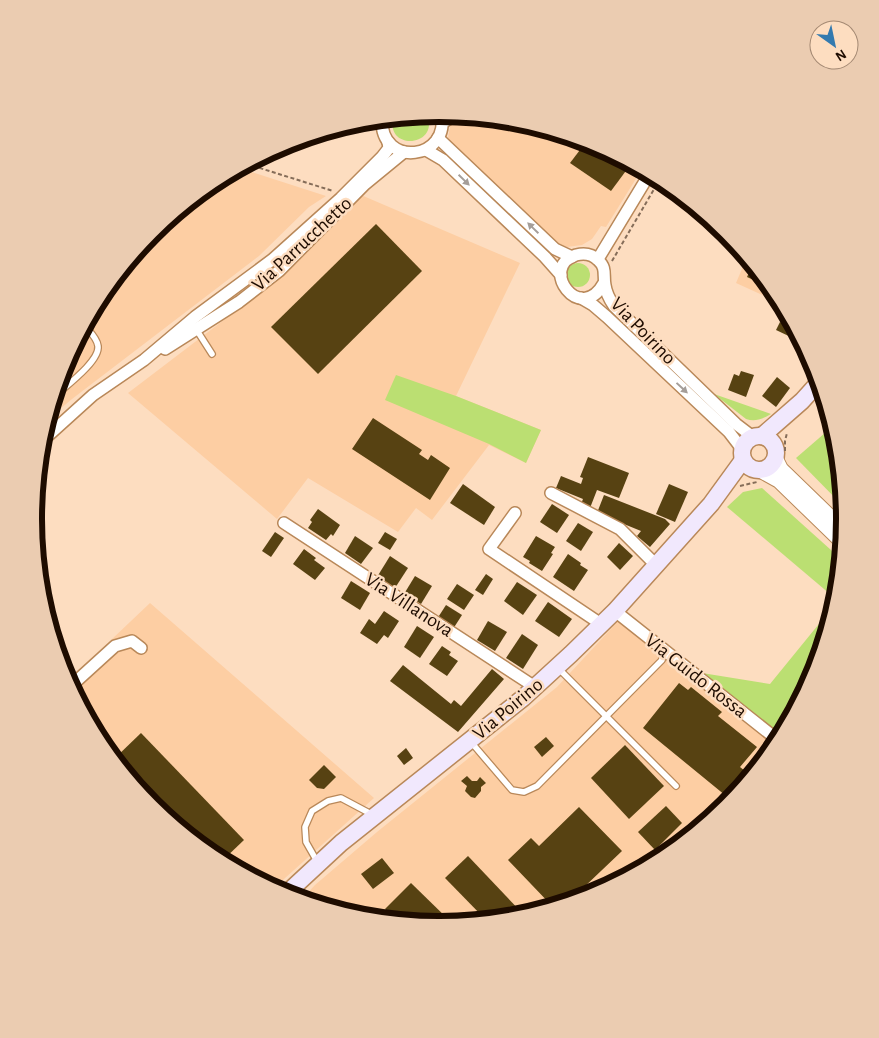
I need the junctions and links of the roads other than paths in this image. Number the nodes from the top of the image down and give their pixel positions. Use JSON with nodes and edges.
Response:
{"nodes":[{"id":1,"x":441,"y":122,"type":"edge"},
{"id":2,"x":383,"y":126,"type":"edge"},
{"id":3,"x":438,"y":138,"type":"junction"},
{"id":4,"x":388,"y":142,"type":"junction"},
{"id":5,"x":426,"y":150,"type":"junction"},
{"id":6,"x":404,"y":152,"type":"junction"},
{"id":7,"x":646,"y":180,"type":"edge"},
{"id":8,"x":572,"y":257,"type":"junction"},
{"id":9,"x":598,"y":259,"type":"junction"},
{"id":10,"x":561,"y":275,"type":"junction"},
{"id":11,"x":604,"y":283,"type":"junction"},
{"id":12,"x":237,"y":287,"type":"junction"},
{"id":13,"x":581,"y":298,"type":"junction"},
{"id":14,"x":196,"y":330,"type":"junction"},
{"id":15,"x":90,"y":331,"type":"edge"},
{"id":16,"x":212,"y":354,"type":"dead end"},
{"id":17,"x":144,"y":360,"type":"junction"},
{"id":18,"x":66,"y":386,"type":"edge"},
{"id":19,"x":814,"y":388,"type":"edge"},
{"id":20,"x":52,"y":432,"type":"edge"},
{"id":21,"x":761,"y":453,"type":"junction"},
{"id":22,"x":551,"y":493,"type":"dead end"},
{"id":23,"x":515,"y":514,"type":"dead end"},
{"id":24,"x":284,"y":522,"type":"dead end"},
{"id":25,"x":836,"y":522,"type":"edge"},
{"id":26,"x":836,"y":536,"type":"edge"},
{"id":27,"x":656,"y":565,"type":"junction"},
{"id":28,"x":614,"y":610,"type":"junction"},
{"id":29,"x":601,"y":624,"type":"junction"},
{"id":30,"x":141,"y":648,"type":"dead end"},
{"id":31,"x":662,"y":650,"type":"junction"},
{"id":32,"x":557,"y":667,"type":"junction"},
{"id":33,"x":77,"y":681,"type":"edge"},
{"id":34,"x":534,"y":687,"type":"junction"},
{"id":35,"x":606,"y":715,"type":"junction"},
{"id":36,"x":772,"y":736,"type":"edge"},
{"id":37,"x":469,"y":741,"type":"junction"},
{"id":38,"x":676,"y":786,"type":"dead end"},
{"id":39,"x":375,"y":816,"type":"junction"},
{"id":40,"x":319,"y":864,"type":"junction"},
{"id":41,"x":293,"y":888,"type":"edge"}],
"edges":[{"from":1,"to":3,"type":"street"},
{"from":2,"to":4,"type":"street"},
{"from":3,"to":5,"type":"street"},
{"from":8,"to":3,"type":"street","one_way":true},
{"from":4,"to":6,"type":"street"},
{"from":4,"to":12,"type":"street","name":"Via Parrucchetto"},
{"from":5,"to":6,"type":"street"},
{"from":5,"to":10,"type":"street","one_way":true},
{"from":6,"to":14,"type":"street","name":"Via Parrucchetto"},
{"from":7,"to":9,"type":"street"},
{"from":8,"to":9,"type":"street"},
{"from":8,"to":10,"type":"street"},
{"from":9,"to":11,"type":"street"},
{"from":10,"to":13,"type":"street"},
{"from":11,"to":13,"type":"street"},
{"from":11,"to":21,"type":"street","name":"Via Poirino"},
{"from":12,"to":14,"type":"lane"},
{"from":12,"to":17,"type":"street","name":"Via Parrucchetto"},
{"from":13,"to":21,"type":"street","name":"Via Poirino","one_way":true},
{"from":14,"to":16,"type":"lane"},
{"from":14,"to":17,"type":"street","name":"Via Parrucchetto"},
{"from":15,"to":18,"type":"lane"},
{"from":17,"to":20,"type":"street","name":"Via Parrucchetto"},
{"from":19,"to":21,"type":"main road","name":"Via Poirino"},
{"from":21,"to":25,"type":"street"},
{"from":21,"to":26,"type":"street"},
{"from":21,"to":27,"type":"main road","name":"Via Poirino"},
{"from":22,"to":27,"type":"street"},
{"from":23,"to":29,"type":"street"},
{"from":24,"to":34,"type":"street","name":"Via Villanova"},
{"from":27,"to":28,"type":"main road","name":"Via Poirino"},
{"from":28,"to":29,"type":"main road","name":"Via Poirino"},
{"from":28,"to":31,"type":"street","name":"Via Guido Rossa"},
{"from":29,"to":32,"type":"main road","name":"Via Poirino"},
{"from":30,"to":33,"type":"street"},
{"from":31,"to":35,"type":"lane"},
{"from":31,"to":36,"type":"street","name":"Via Guido Rossa"},
{"from":32,"to":34,"type":"main road","name":"Via Poirino"},
{"from":32,"to":35,"type":"lane"},
{"from":34,"to":37,"type":"main road","name":"Via Poirino"},
{"from":35,"to":37,"type":"lane"},
{"from":35,"to":38,"type":"lane"},
{"from":37,"to":39,"type":"main road","name":"Via Poirino"},
{"from":39,"to":40,"type":"main road","name":"Via Poirino"},
{"from":39,"to":40,"type":"lane"},
{"from":40,"to":41,"type":"main road","name":"Via Poirino"}]}
